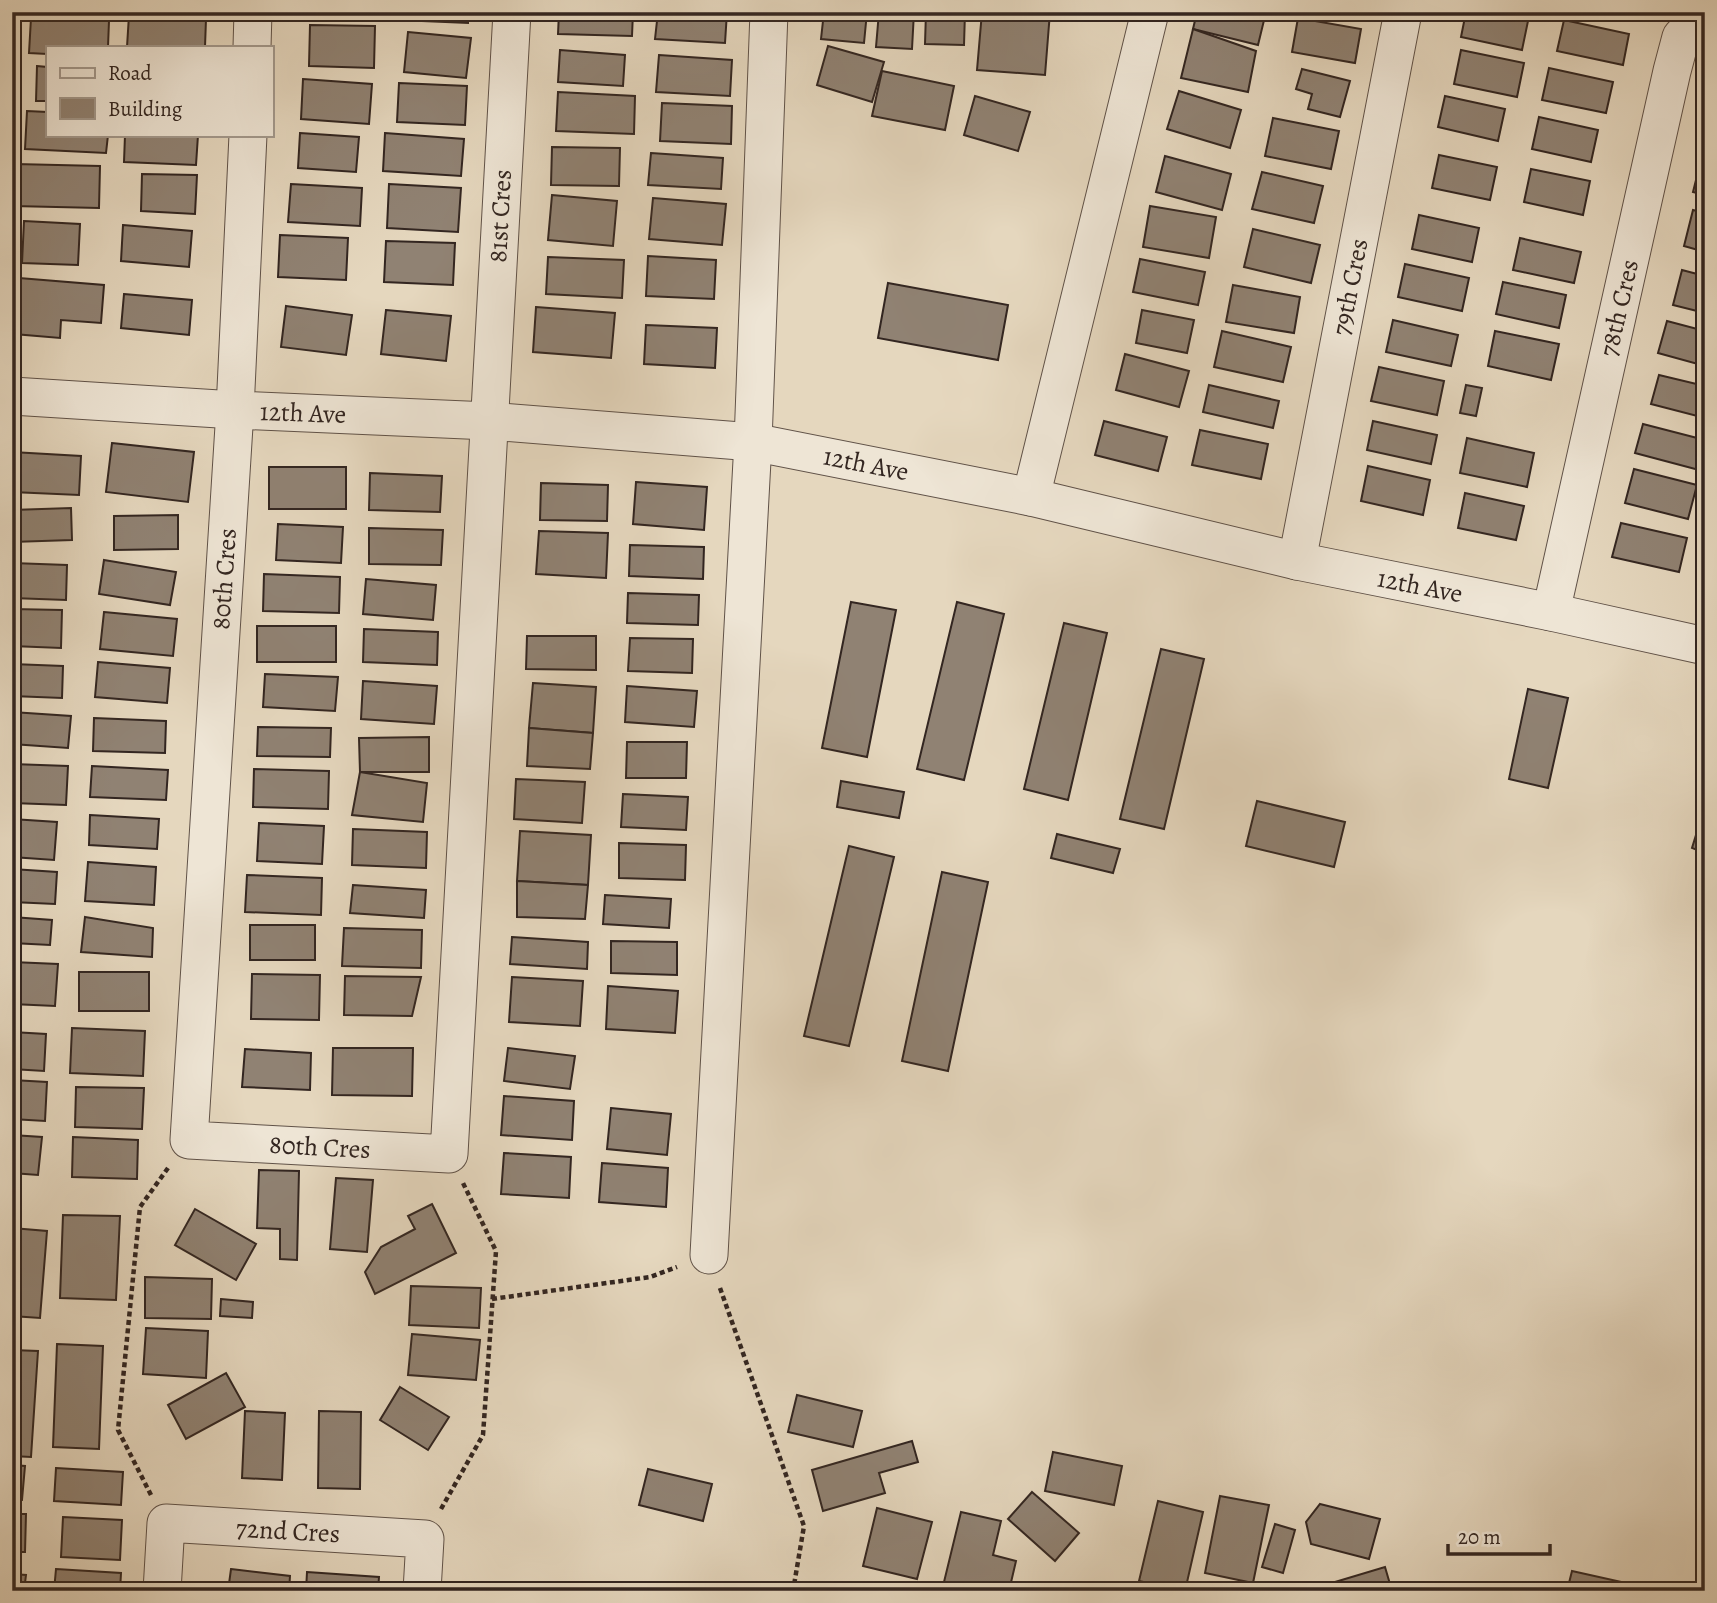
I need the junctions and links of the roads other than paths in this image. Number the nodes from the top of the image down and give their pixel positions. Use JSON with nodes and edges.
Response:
{"nodes":[{"id":1,"x":253,"y":12,"type":"edge"},
{"id":2,"x":512,"y":12,"type":"edge"},
{"id":3,"x":769,"y":12,"type":"edge"},
{"id":4,"x":1150,"y":12,"type":"edge"},
{"id":5,"x":1403,"y":12,"type":"edge"},
{"id":6,"x":1705,"y":12,"type":"edge"},
{"id":7,"x":252,"y":46,"type":"edge"},
{"id":8,"x":248,"y":136,"type":"edge"},
{"id":9,"x":12,"y":396,"type":"edge"},
{"id":10,"x":235,"y":410,"type":"junction"},
{"id":11,"x":489,"y":421,"type":"junction"},
{"id":12,"x":753,"y":442,"type":"junction"},
{"id":13,"x":1031,"y":497,"type":"junction"},
{"id":14,"x":1297,"y":561,"type":"junction"},
{"id":15,"x":1551,"y":612,"type":"junction"},
{"id":16,"x":1705,"y":646,"type":"edge"},
{"id":17,"x":709,"y":1255,"type":"road end"},
{"id":18,"x":162,"y":1591,"type":"edge"},
{"id":19,"x":422,"y":1591,"type":"edge"}],
"edges":[{"from":1,"to":7,"type":"street"},
{"from":2,"to":11,"type":"street","name":"81st Cres"},
{"from":3,"to":12,"type":"street"},
{"from":4,"to":13,"type":"street"},
{"from":5,"to":14,"type":"street","name":"79th Cres"},
{"from":6,"to":15,"type":"street","name":"78th Cres"},
{"from":8,"to":10,"type":"street"},
{"from":9,"to":10,"type":"street","name":"12th Ave"},
{"from":10,"to":11,"type":"street","name":"12th Ave"},
{"from":10,"to":11,"type":"street","name":"80th Cres"},
{"from":11,"to":12,"type":"street","name":"12th Ave"},
{"from":12,"to":13,"type":"street","name":"12th Ave"},
{"from":12,"to":17,"type":"street"},
{"from":13,"to":14,"type":"street","name":"12th Ave"},
{"from":14,"to":15,"type":"street","name":"12th Ave"},
{"from":15,"to":16,"type":"street","name":"12th Ave"},
{"from":18,"to":19,"type":"street","name":"72nd Cres"}]}
